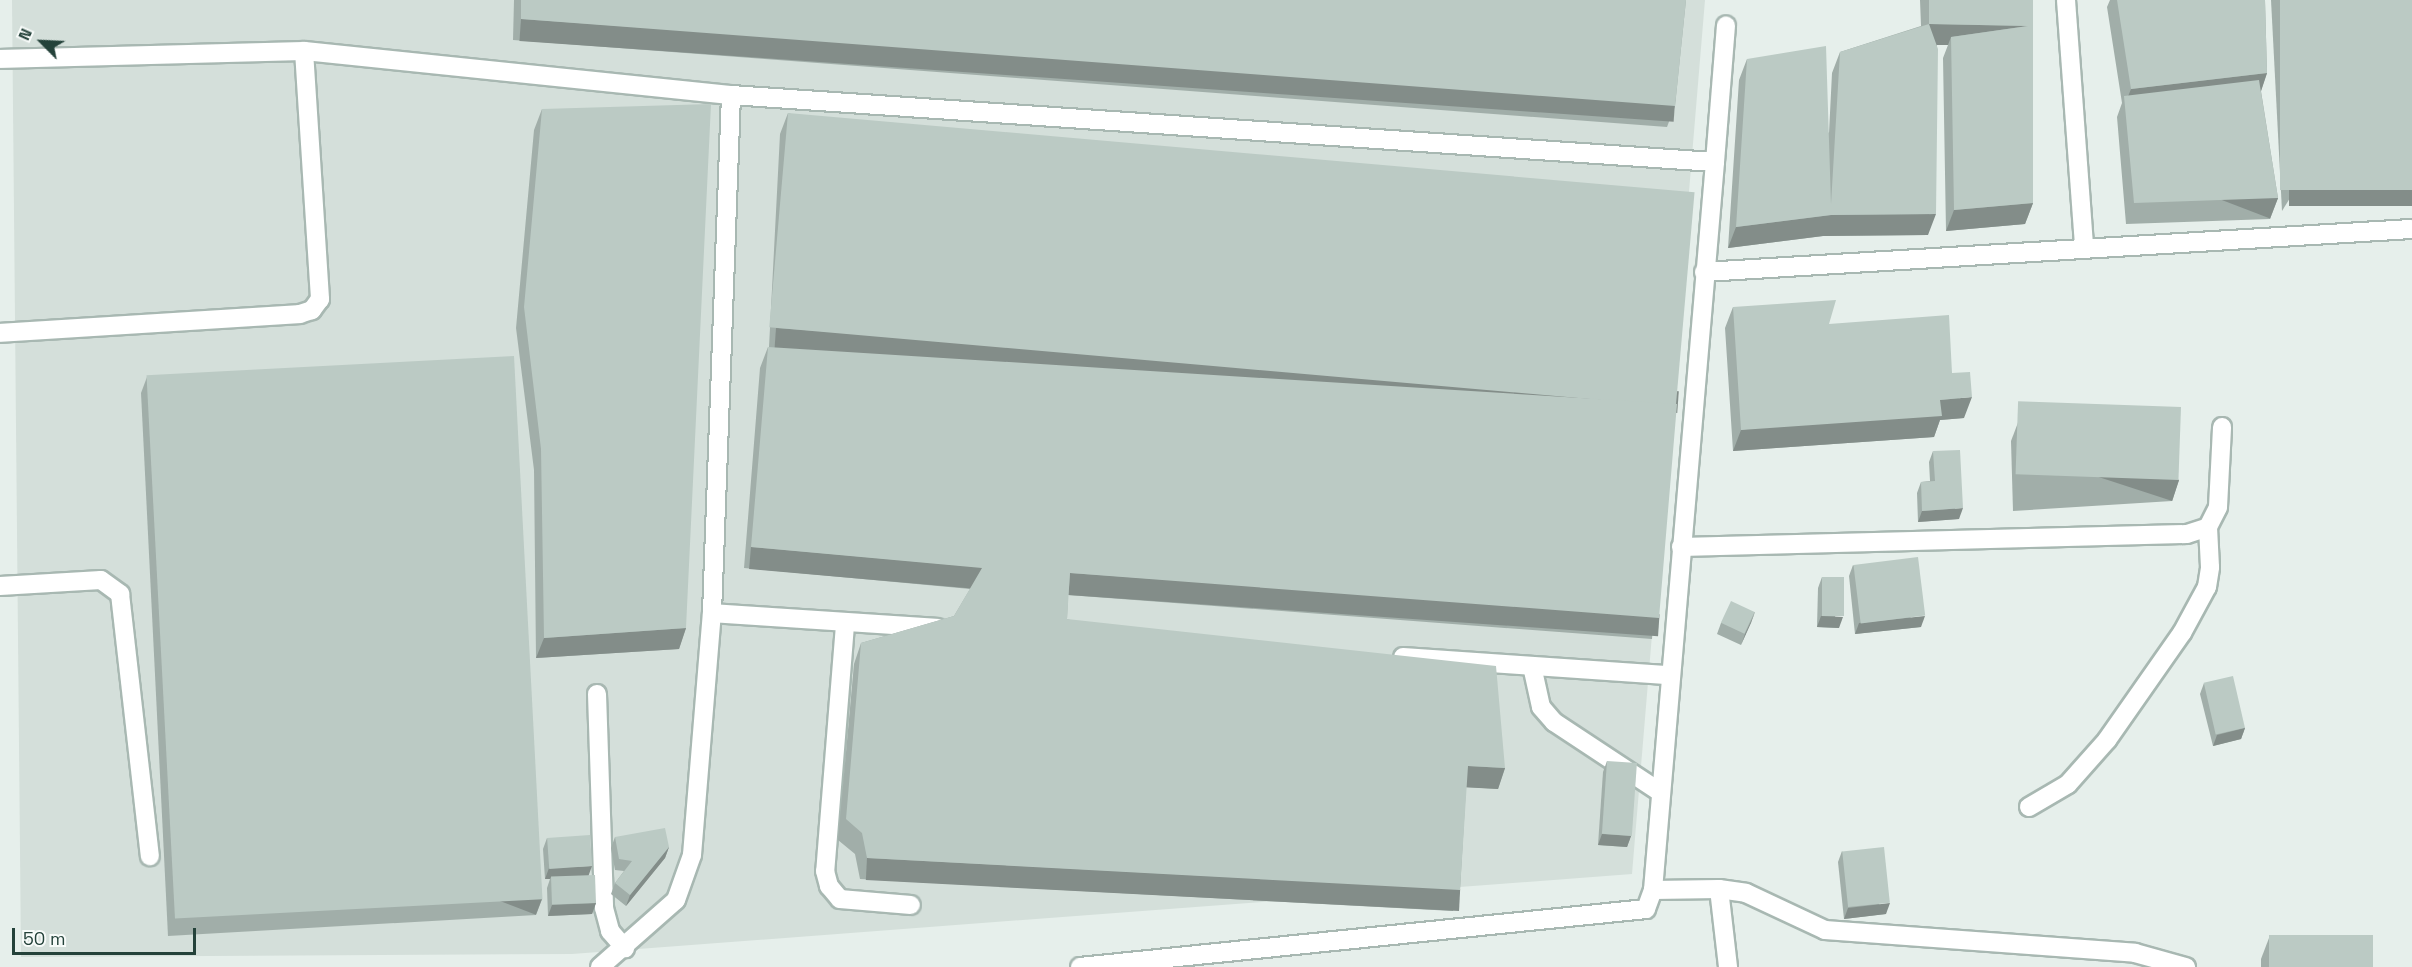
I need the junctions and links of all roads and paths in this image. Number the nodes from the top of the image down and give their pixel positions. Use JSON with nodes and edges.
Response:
{"nodes":[{"id":1,"x":2066,"y":0,"type":"edge"},
{"id":2,"x":1726,"y":25,"type":"dead end"},
{"id":3,"x":304,"y":51,"type":"junction"},
{"id":4,"x":0,"y":59,"type":"edge"},
{"id":5,"x":731,"y":95,"type":"junction"},
{"id":6,"x":1715,"y":162,"type":"junction"},
{"id":7,"x":2412,"y":229,"type":"edge"},
{"id":8,"x":2084,"y":247,"type":"junction"},
{"id":9,"x":1704,"y":272,"type":"junction"},
{"id":10,"x":0,"y":333,"type":"edge"},
{"id":11,"x":2222,"y":426,"type":"dead end"},
{"id":12,"x":2208,"y":526,"type":"junction"},
{"id":13,"x":1681,"y":547,"type":"junction"},
{"id":14,"x":0,"y":586,"type":"edge"},
{"id":15,"x":712,"y":613,"type":"junction"},
{"id":16,"x":844,"y":625,"type":"junction"},
{"id":17,"x":957,"y":629,"type":"edge"},
{"id":18,"x":1380,"y":655,"type":"edge"},
{"id":19,"x":1532,"y":666,"type":"junction"},
{"id":20,"x":1669,"y":675,"type":"junction"},
{"id":21,"x":597,"y":694,"type":"dead end"},
{"id":22,"x":1660,"y":792,"type":"junction"},
{"id":23,"x":2029,"y":807,"type":"dead end"},
{"id":24,"x":150,"y":856,"type":"dead end"},
{"id":25,"x":1719,"y":889,"type":"junction"},
{"id":26,"x":1653,"y":890,"type":"junction"},
{"id":27,"x":911,"y":905,"type":"dead end"},
{"id":28,"x":625,"y":948,"type":"junction"},
{"id":29,"x":600,"y":967,"type":"edge"},
{"id":30,"x":1080,"y":967,"type":"edge"},
{"id":31,"x":1728,"y":967,"type":"edge"},
{"id":32,"x":2186,"y":967,"type":"edge"}],
"edges":[{"from":1,"to":8,"type":"lane"},
{"from":2,"to":6,"type":"lane"},
{"from":3,"to":4,"type":"lane"},
{"from":3,"to":5,"type":"lane"},
{"from":3,"to":10,"type":"lane"},
{"from":5,"to":6,"type":"lane"},
{"from":5,"to":15,"type":"lane"},
{"from":6,"to":9,"type":"lane"},
{"from":7,"to":8,"type":"lane"},
{"from":8,"to":9,"type":"lane"},
{"from":9,"to":13,"type":"lane"},
{"from":11,"to":12,"type":"lane"},
{"from":12,"to":13,"type":"lane"},
{"from":12,"to":23,"type":"lane"},
{"from":13,"to":20,"type":"lane"},
{"from":14,"to":24,"type":"lane"},
{"from":15,"to":16,"type":"lane"},
{"from":15,"to":28,"type":"lane"},
{"from":16,"to":17,"type":"lane"},
{"from":16,"to":27,"type":"lane"},
{"from":18,"to":19,"type":"lane"},
{"from":19,"to":20,"type":"lane"},
{"from":19,"to":22,"type":"lane"},
{"from":20,"to":22,"type":"lane"},
{"from":21,"to":28,"type":"lane"},
{"from":22,"to":26,"type":"lane"},
{"from":25,"to":26,"type":"lane"},
{"from":25,"to":31,"type":"lane"},
{"from":25,"to":32,"type":"lane"},
{"from":26,"to":30,"type":"lane"},
{"from":28,"to":29,"type":"lane"}]}
